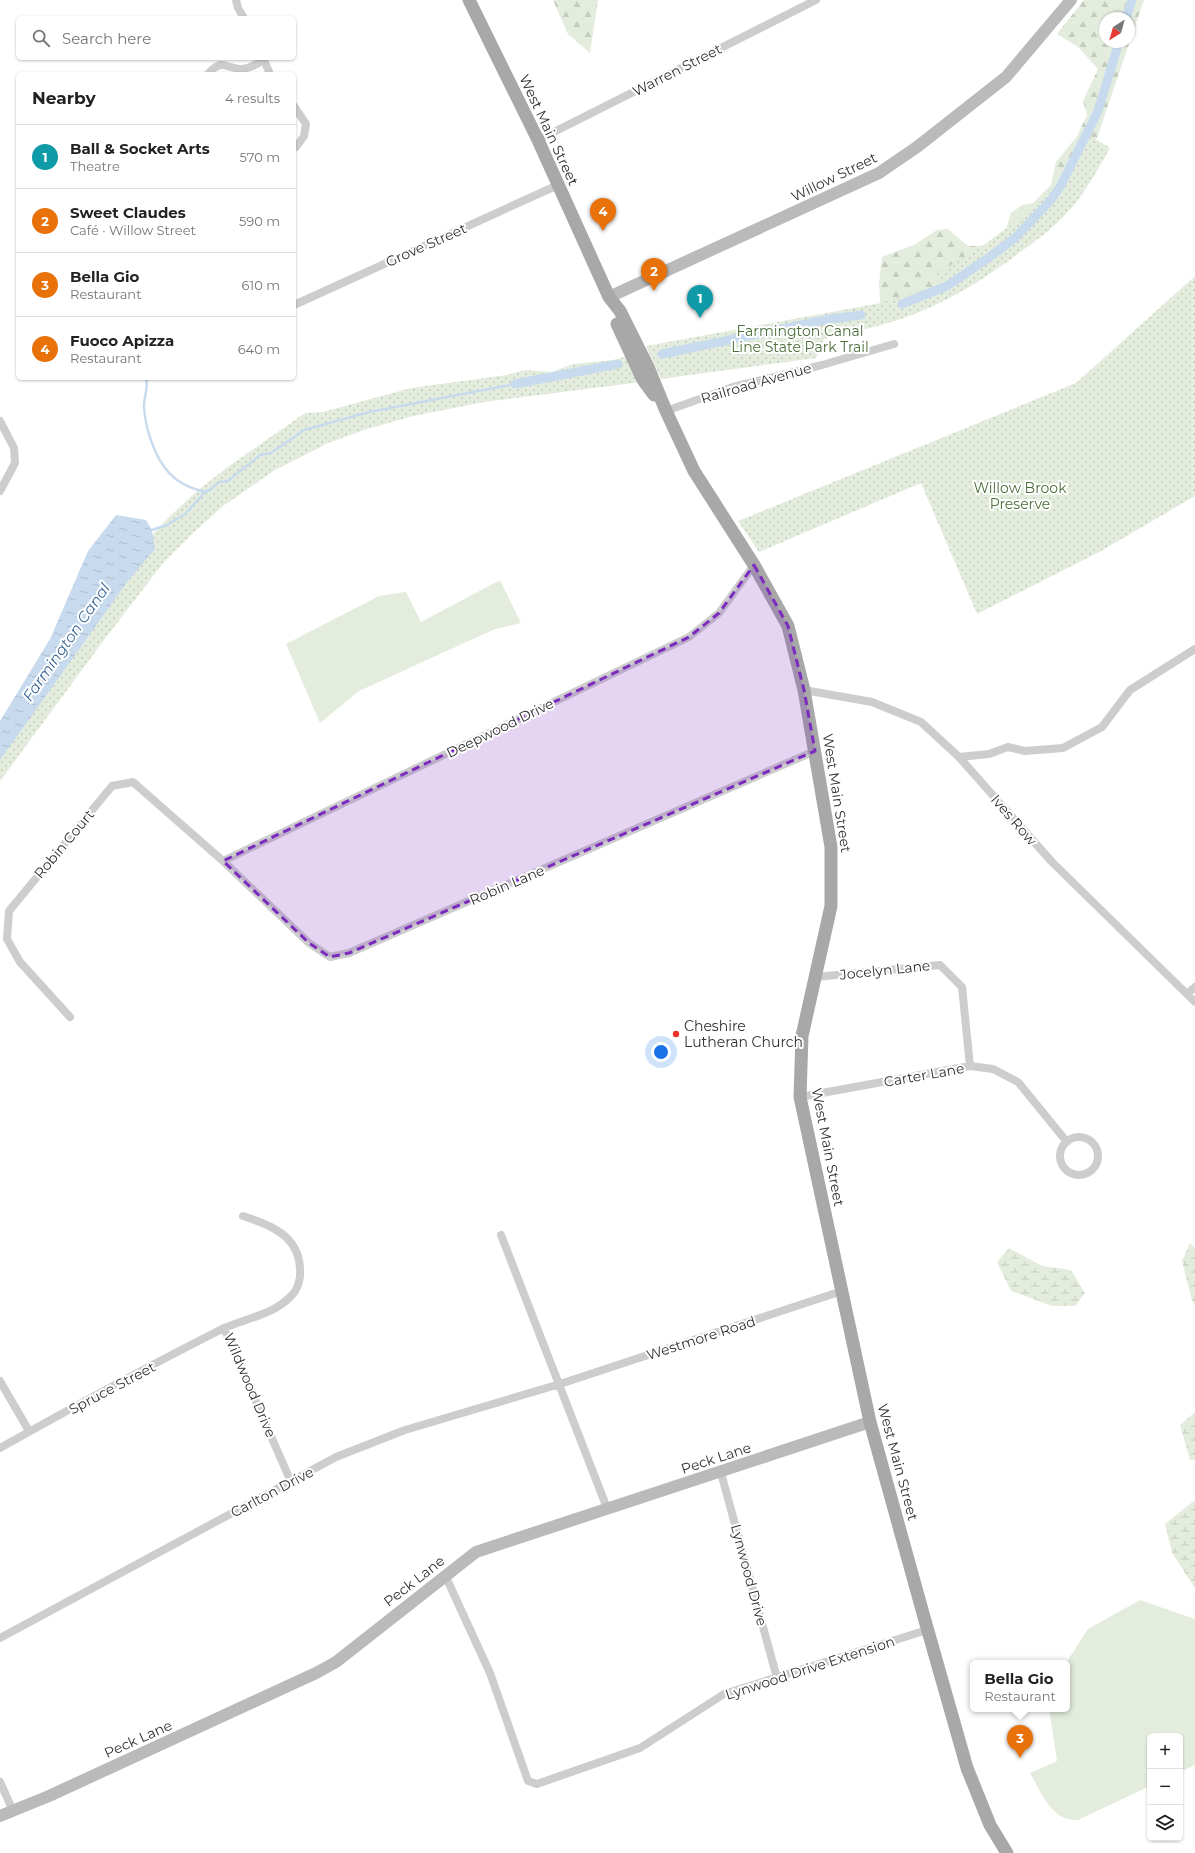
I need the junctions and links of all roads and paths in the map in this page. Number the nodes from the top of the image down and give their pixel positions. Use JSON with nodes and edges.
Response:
{"nodes":[{"id":1,"x":236,"y":0,"type":"edge"},
{"id":2,"x":469,"y":0,"type":"edge"},
{"id":3,"x":816,"y":0,"type":"edge"},
{"id":4,"x":1071,"y":0,"type":"edge"},
{"id":5,"x":243,"y":16,"type":"edge"},
{"id":6,"x":261,"y":60,"type":"edge"},
{"id":7,"x":263,"y":60,"type":"edge"},
{"id":8,"x":210,"y":72,"type":"edge"},
{"id":9,"x":269,"y":72,"type":"edge"},
{"id":10,"x":296,"y":109,"type":"edge"},
{"id":11,"x":538,"y":140,"type":"junction"},
{"id":12,"x":296,"y":147,"type":"edge"},
{"id":13,"x":558,"y":185,"type":"junction"},
{"id":14,"x":609,"y":297,"type":"junction"},
{"id":15,"x":296,"y":303,"type":"edge"},
{"id":16,"x":894,"y":344,"type":"dead end"},
{"id":17,"x":666,"y":411,"type":"junction"},
{"id":18,"x":0,"y":421,"type":"edge"},
{"id":19,"x":0,"y":491,"type":"edge"},
{"id":20,"x":754,"y":565,"type":"junction"},
{"id":21,"x":1195,"y":649,"type":"edge"},
{"id":22,"x":804,"y":690,"type":"junction"},
{"id":23,"x":815,"y":752,"type":"junction"},
{"id":24,"x":959,"y":757,"type":"junction"},
{"id":25,"x":223,"y":861,"type":"junction"},
{"id":26,"x":816,"y":977,"type":"junction"},
{"id":27,"x":1195,"y":987,"type":"edge"},
{"id":28,"x":1187,"y":994,"type":"junction"},
{"id":29,"x":1195,"y":1002,"type":"edge"},
{"id":30,"x":70,"y":1017,"type":"dead end"},
{"id":31,"x":970,"y":1066,"type":"junction"},
{"id":32,"x":800,"y":1097,"type":"junction"},
{"id":33,"x":1067,"y":1142,"type":"junction"},
{"id":34,"x":243,"y":1216,"type":"dead end"},
{"id":35,"x":501,"y":1235,"type":"dead end"},
{"id":36,"x":842,"y":1291,"type":"junction"},
{"id":37,"x":224,"y":1328,"type":"junction"},
{"id":38,"x":0,"y":1381,"type":"edge"},
{"id":39,"x":560,"y":1384,"type":"junction"},
{"id":40,"x":870,"y":1422,"type":"junction"},
{"id":41,"x":29,"y":1432,"type":"junction"},
{"id":42,"x":0,"y":1448,"type":"edge"},
{"id":43,"x":720,"y":1473,"type":"junction"},
{"id":44,"x":291,"y":1482,"type":"junction"},
{"id":45,"x":607,"y":1508,"type":"junction"},
{"id":46,"x":445,"y":1575,"type":"junction"},
{"id":47,"x":927,"y":1630,"type":"junction"},
{"id":48,"x":0,"y":1638,"type":"edge"},
{"id":49,"x":777,"y":1678,"type":"junction"},
{"id":50,"x":0,"y":1782,"type":"edge"},
{"id":51,"x":13,"y":1811,"type":"junction"},
{"id":52,"x":0,"y":1816,"type":"edge"},
{"id":53,"x":1007,"y":1853,"type":"edge"}],
"edges":[{"from":1,"to":5,"type":"street"},
{"from":2,"to":11,"type":"main road","name":"West Main Street"},
{"from":3,"to":11,"type":"street","name":"Warren Street"},
{"from":4,"to":14,"type":"street","name":"Willow Street"},
{"from":6,"to":8,"type":"street"},
{"from":7,"to":9,"type":"street"},
{"from":10,"to":12,"type":"street"},
{"from":11,"to":13,"type":"main road","name":"West Main Street"},
{"from":13,"to":14,"type":"main road","name":"West Main Street"},
{"from":13,"to":15,"type":"street","name":"Grove Street"},
{"from":14,"to":17,"type":"main road","name":"West Main Street"},
{"from":16,"to":17,"type":"street","name":"Railroad Avenue"},
{"from":17,"to":20,"type":"main road","name":"West Main Street"},
{"from":18,"to":19,"type":"street"},
{"from":20,"to":22,"type":"main road","name":"West Main Street"},
{"from":20,"to":25,"type":"street","name":"Deepwood Drive"},
{"from":21,"to":24,"type":"street"},
{"from":22,"to":23,"type":"main road","name":"West Main Street"},
{"from":22,"to":24,"type":"street","name":"Ives Row"},
{"from":23,"to":25,"type":"street","name":"Robin Lane"},
{"from":23,"to":26,"type":"main road","name":"West Main Street"},
{"from":24,"to":28,"type":"street","name":"Ives Row"},
{"from":25,"to":30,"type":"street","name":"Robin Court"},
{"from":26,"to":31,"type":"street","name":"Jocelyn Lane"},
{"from":26,"to":32,"type":"main road","name":"West Main Street"},
{"from":27,"to":28,"type":"street"},
{"from":28,"to":29,"type":"street","name":"Ives Row"},
{"from":31,"to":32,"type":"street","name":"Carter Lane"},
{"from":31,"to":33,"type":"street","name":"Carter Lane"},
{"from":32,"to":36,"type":"main road","name":"West Main Street"},
{"from":33,"to":33,"type":"street"},
{"from":34,"to":37,"type":"street","name":"Wildwood Drive"},
{"from":35,"to":39,"type":"street"},
{"from":36,"to":39,"type":"street","name":"Westmore Road"},
{"from":36,"to":40,"type":"main road","name":"West Main Street"},
{"from":37,"to":41,"type":"street","name":"Spruce Street"},
{"from":37,"to":44,"type":"street","name":"Wildwood Drive"},
{"from":38,"to":41,"type":"street"},
{"from":39,"to":44,"type":"street","name":"Carlton Drive"},
{"from":39,"to":45,"type":"street"},
{"from":40,"to":43,"type":"street","name":"Peck Lane"},
{"from":40,"to":47,"type":"main road","name":"West Main Street"},
{"from":41,"to":42,"type":"street","name":"Spruce Street"},
{"from":43,"to":45,"type":"street","name":"Peck Lane"},
{"from":43,"to":49,"type":"street","name":"Lynwood Drive"},
{"from":44,"to":48,"type":"street","name":"Carlton Drive"},
{"from":45,"to":46,"type":"street","name":"Peck Lane"},
{"from":46,"to":49,"type":"street","name":"Lynwood Drive Extension"},
{"from":46,"to":51,"type":"street","name":"Peck Lane"},
{"from":47,"to":49,"type":"street","name":"Lynwood Drive Extension"},
{"from":47,"to":53,"type":"main road","name":"West Main Street"},
{"from":50,"to":51,"type":"street"},
{"from":51,"to":52,"type":"street","name":"Peck Lane"}]}
